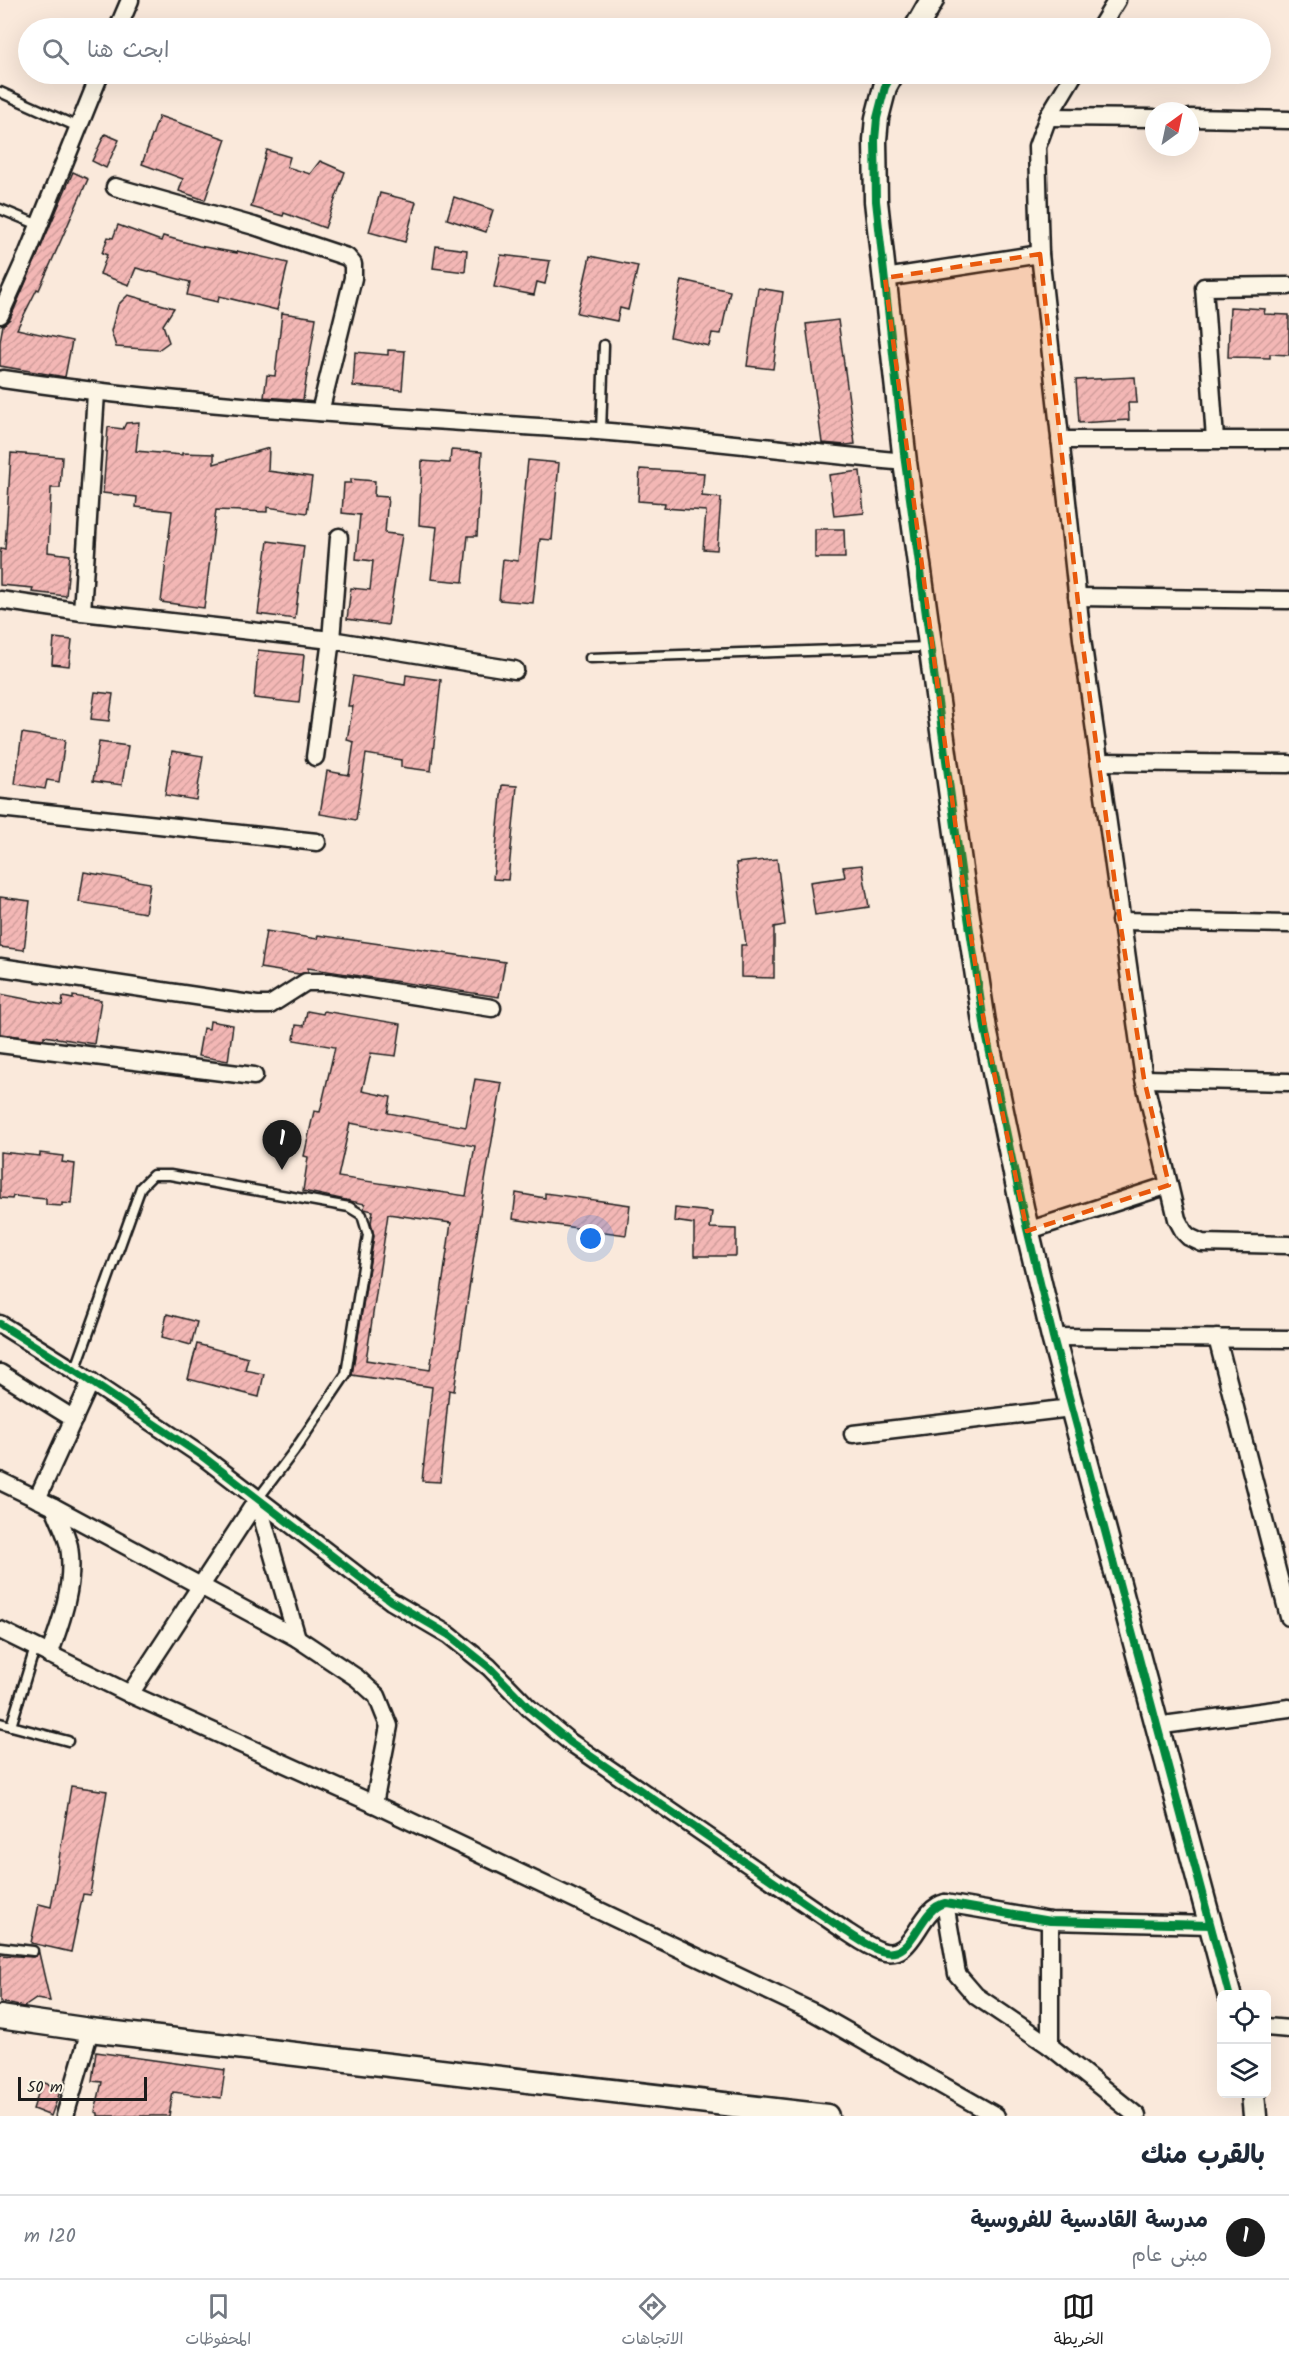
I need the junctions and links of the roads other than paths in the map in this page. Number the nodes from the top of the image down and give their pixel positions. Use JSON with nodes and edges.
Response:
{"nodes":[{"id":1,"x":130,"y":0,"type":"edge"},
{"id":2,"x":932,"y":0,"type":"edge"},
{"id":3,"x":1117,"y":0,"type":"edge"},
{"id":4,"x":122,"y":18,"type":"edge"},
{"id":5,"x":922,"y":18,"type":"edge"},
{"id":6,"x":1106,"y":18,"type":"edge"},
{"id":7,"x":96,"y":84,"type":"edge"},
{"id":8,"x":888,"y":84,"type":"edge"},
{"id":9,"x":1068,"y":84,"type":"edge"},
{"id":10,"x":0,"y":92,"type":"edge"},
{"id":11,"x":1048,"y":117,"type":"junction"},
{"id":12,"x":1145,"y":117,"type":"edge"},
{"id":13,"x":1199,"y":118,"type":"edge"},
{"id":14,"x":1289,"y":120,"type":"edge"},
{"id":15,"x":78,"y":127,"type":"junction"},
{"id":16,"x":115,"y":187,"type":"dead end"},
{"id":17,"x":0,"y":210,"type":"edge"},
{"id":18,"x":39,"y":225,"type":"junction"},
{"id":19,"x":1040,"y":254,"type":"junction"},
{"id":20,"x":885,"y":278,"type":"junction"},
{"id":21,"x":1289,"y":286,"type":"edge"},
{"id":22,"x":0,"y":315,"type":"edge"},
{"id":23,"x":604,"y":345,"type":"dead end"},
{"id":24,"x":3,"y":379,"type":"dead end"},
{"id":25,"x":96,"y":393,"type":"junction"},
{"id":26,"x":320,"y":412,"type":"junction"},
{"id":27,"x":601,"y":432,"type":"junction"},
{"id":28,"x":1215,"y":439,"type":"junction"},
{"id":29,"x":1060,"y":440,"type":"junction"},
{"id":30,"x":1289,"y":440,"type":"edge"},
{"id":31,"x":905,"y":462,"type":"junction"},
{"id":32,"x":339,"y":537,"type":"dead end"},
{"id":33,"x":1077,"y":597,"type":"junction"},
{"id":34,"x":0,"y":600,"type":"edge"},
{"id":35,"x":1289,"y":600,"type":"edge"},
{"id":36,"x":82,"y":612,"type":"junction"},
{"id":37,"x":331,"y":640,"type":"junction"},
{"id":38,"x":931,"y":647,"type":"junction"},
{"id":39,"x":590,"y":658,"type":"dead end"},
{"id":40,"x":515,"y":669,"type":"dead end"},
{"id":41,"x":315,"y":757,"type":"dead end"},
{"id":42,"x":1099,"y":762,"type":"junction"},
{"id":43,"x":1289,"y":764,"type":"edge"},
{"id":44,"x":0,"y":808,"type":"edge"},
{"id":45,"x":317,"y":842,"type":"dead end"},
{"id":46,"x":1120,"y":921,"type":"junction"},
{"id":47,"x":1289,"y":924,"type":"edge"},
{"id":48,"x":0,"y":967,"type":"edge"},
{"id":49,"x":492,"y":1008,"type":"dead end"},
{"id":50,"x":0,"y":1044,"type":"edge"},
{"id":51,"x":254,"y":1076,"type":"dead end"},
{"id":52,"x":1144,"y":1079,"type":"junction"},
{"id":53,"x":1289,"y":1082,"type":"edge"},
{"id":54,"x":1169,"y":1185,"type":"junction"},
{"id":55,"x":1027,"y":1231,"type":"junction"},
{"id":56,"x":1289,"y":1245,"type":"edge"},
{"id":57,"x":0,"y":1324,"type":"edge"},
{"id":58,"x":1053,"y":1337,"type":"junction"},
{"id":59,"x":1217,"y":1338,"type":"junction"},
{"id":60,"x":1289,"y":1338,"type":"edge"},
{"id":61,"x":75,"y":1371,"type":"junction"},
{"id":62,"x":0,"y":1373,"type":"edge"},
{"id":63,"x":91,"y":1381,"type":"junction"},
{"id":64,"x":1071,"y":1408,"type":"junction"},
{"id":65,"x":74,"y":1419,"type":"junction"},
{"id":66,"x":853,"y":1434,"type":"dead end"},
{"id":67,"x":0,"y":1482,"type":"edge"},
{"id":68,"x":38,"y":1499,"type":"junction"},
{"id":69,"x":257,"y":1500,"type":"junction"},
{"id":70,"x":54,"y":1507,"type":"junction"},
{"id":71,"x":201,"y":1586,"type":"junction"},
{"id":72,"x":1289,"y":1617,"type":"edge"},
{"id":73,"x":0,"y":1630,"type":"edge"},
{"id":74,"x":297,"y":1638,"type":"junction"},
{"id":75,"x":42,"y":1651,"type":"junction"},
{"id":76,"x":130,"y":1694,"type":"junction"},
{"id":77,"x":1289,"y":1708,"type":"edge"},
{"id":78,"x":0,"y":1723,"type":"edge"},
{"id":79,"x":11,"y":1726,"type":"junction"},
{"id":80,"x":1156,"y":1726,"type":"junction"},
{"id":81,"x":68,"y":1741,"type":"dead end"},
{"id":82,"x":374,"y":1804,"type":"junction"},
{"id":83,"x":945,"y":1903,"type":"junction"},
{"id":84,"x":1050,"y":1921,"type":"junction"},
{"id":85,"x":1210,"y":1925,"type":"junction"},
{"id":86,"x":0,"y":1947,"type":"edge"},
{"id":87,"x":33,"y":1951,"type":"dead end"},
{"id":88,"x":1228,"y":1990,"type":"edge"},
{"id":89,"x":0,"y":2017,"type":"edge"},
{"id":90,"x":1271,"y":2027,"type":"edge"},
{"id":91,"x":1289,"y":2029,"type":"edge"},
{"id":92,"x":90,"y":2030,"type":"junction"},
{"id":93,"x":1050,"y":2046,"type":"junction"},
{"id":94,"x":1253,"y":2098,"type":"edge"},
{"id":95,"x":65,"y":2116,"type":"edge"},
{"id":96,"x":827,"y":2116,"type":"edge"},
{"id":97,"x":996,"y":2116,"type":"edge"},
{"id":98,"x":1137,"y":2116,"type":"edge"},
{"id":99,"x":1255,"y":2116,"type":"edge"}],
"edges":[{"from":1,"to":4,"type":"street"},
{"from":2,"to":5,"type":"street"},
{"from":3,"to":6,"type":"street"},
{"from":7,"to":15,"type":"street"},
{"from":8,"to":20,"type":"street"},
{"from":9,"to":11,"type":"street"},
{"from":10,"to":15,"type":"lane"},
{"from":11,"to":12,"type":"street"},
{"from":11,"to":19,"type":"street"},
{"from":13,"to":14,"type":"street"},
{"from":15,"to":18,"type":"street"},
{"from":16,"to":26,"type":"street"},
{"from":17,"to":18,"type":"lane"},
{"from":18,"to":22,"type":"street"},
{"from":19,"to":20,"type":"street"},
{"from":19,"to":29,"type":"street"},
{"from":20,"to":31,"type":"street"},
{"from":21,"to":28,"type":"street"},
{"from":23,"to":27,"type":"lane"},
{"from":24,"to":25,"type":"street"},
{"from":25,"to":26,"type":"street"},
{"from":25,"to":36,"type":"street"},
{"from":26,"to":27,"type":"street"},
{"from":27,"to":31,"type":"street"},
{"from":28,"to":29,"type":"street"},
{"from":28,"to":30,"type":"street"},
{"from":29,"to":33,"type":"street"},
{"from":31,"to":38,"type":"street"},
{"from":32,"to":37,"type":"street"},
{"from":33,"to":35,"type":"street"},
{"from":33,"to":42,"type":"street"},
{"from":34,"to":36,"type":"street"},
{"from":36,"to":37,"type":"street"},
{"from":37,"to":40,"type":"street"},
{"from":37,"to":41,"type":"street"},
{"from":38,"to":39,"type":"lane"},
{"from":38,"to":55,"type":"street"},
{"from":42,"to":43,"type":"street"},
{"from":42,"to":46,"type":"street"},
{"from":44,"to":45,"type":"street"},
{"from":46,"to":47,"type":"street"},
{"from":46,"to":52,"type":"street"},
{"from":48,"to":49,"type":"street"},
{"from":50,"to":51,"type":"street"},
{"from":52,"to":53,"type":"street"},
{"from":52,"to":54,"type":"street"},
{"from":54,"to":55,"type":"street"},
{"from":54,"to":56,"type":"street"},
{"from":55,"to":58,"type":"street"},
{"from":57,"to":61,"type":"street"},
{"from":58,"to":59,"type":"street"},
{"from":58,"to":64,"type":"street"},
{"from":59,"to":60,"type":"street"},
{"from":59,"to":72,"type":"street"},
{"from":61,"to":63,"type":"street"},
{"from":61,"to":69,"type":"lane"},
{"from":62,"to":65,"type":"street"},
{"from":63,"to":65,"type":"street"},
{"from":63,"to":69,"type":"street"},
{"from":64,"to":66,"type":"street"},
{"from":64,"to":80,"type":"street"},
{"from":65,"to":68,"type":"street"},
{"from":67,"to":68,"type":"street"},
{"from":68,"to":70,"type":"street"},
{"from":69,"to":71,"type":"street"},
{"from":69,"to":74,"type":"street"},
{"from":69,"to":83,"type":"street"},
{"from":70,"to":71,"type":"street"},
{"from":70,"to":75,"type":"street"},
{"from":71,"to":74,"type":"street"},
{"from":71,"to":76,"type":"street"},
{"from":73,"to":75,"type":"street"},
{"from":74,"to":82,"type":"street"},
{"from":75,"to":76,"type":"street"},
{"from":75,"to":79,"type":"lane"},
{"from":76,"to":82,"type":"street"},
{"from":77,"to":80,"type":"street"},
{"from":78,"to":79,"type":"lane"},
{"from":79,"to":81,"type":"lane"},
{"from":80,"to":85,"type":"street"},
{"from":82,"to":97,"type":"street"},
{"from":83,"to":84,"type":"street"},
{"from":83,"to":93,"type":"street"},
{"from":84,"to":85,"type":"street"},
{"from":84,"to":93,"type":"street"},
{"from":85,"to":88,"type":"street"},
{"from":86,"to":87,"type":"lane"},
{"from":89,"to":92,"type":"street"},
{"from":90,"to":91,"type":"street"},
{"from":92,"to":95,"type":"street"},
{"from":92,"to":96,"type":"street"},
{"from":93,"to":98,"type":"street"},
{"from":94,"to":99,"type":"street"}]}
